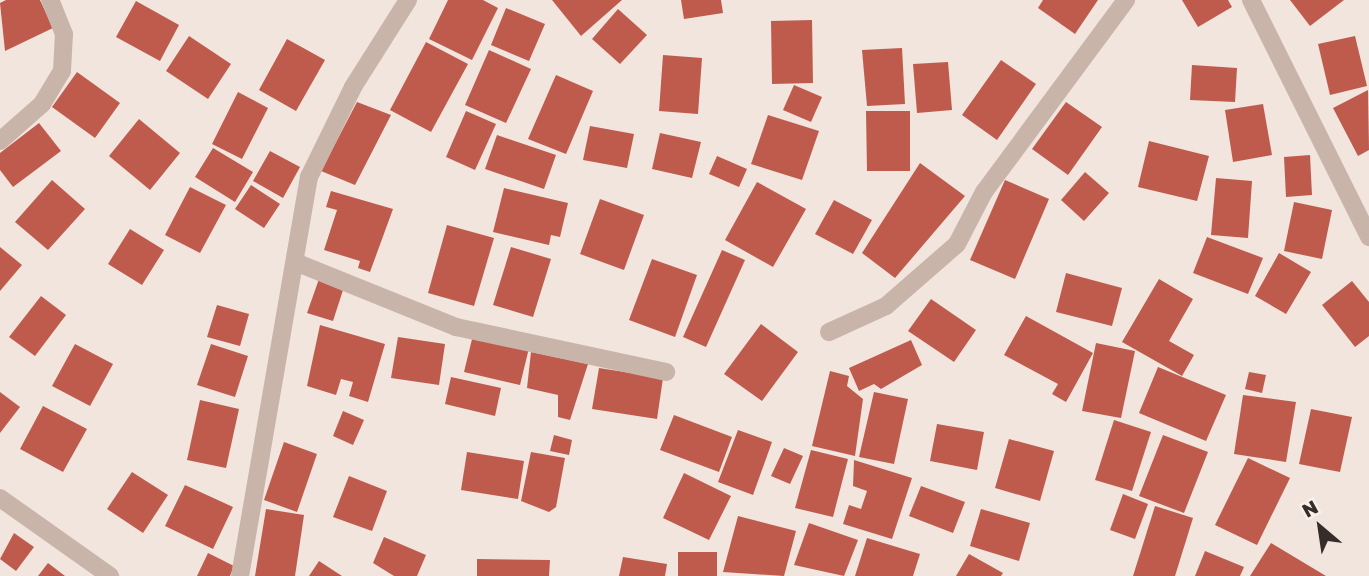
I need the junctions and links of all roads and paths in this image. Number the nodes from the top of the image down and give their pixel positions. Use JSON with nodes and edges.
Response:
{"nodes":[{"id":1,"x":50,"y":0,"type":"edge"},
{"id":2,"x":408,"y":0,"type":"edge"},
{"id":3,"x":1125,"y":0,"type":"edge"},
{"id":4,"x":1251,"y":0,"type":"edge"},
{"id":5,"x":0,"y":141,"type":"edge"},
{"id":6,"x":1369,"y":236,"type":"edge"},
{"id":7,"x":295,"y":262,"type":"junction"},
{"id":8,"x":829,"y":332,"type":"dead end"},
{"id":9,"x":666,"y":372,"type":"dead end"},
{"id":10,"x":0,"y":498,"type":"edge"},
{"id":11,"x":110,"y":576,"type":"edge"},
{"id":12,"x":240,"y":576,"type":"edge"}],
"edges":[{"from":1,"to":5,"type":"street"},
{"from":2,"to":7,"type":"street"},
{"from":3,"to":8,"type":"street"},
{"from":4,"to":6,"type":"street"},
{"from":7,"to":9,"type":"street"},
{"from":7,"to":12,"type":"street"},
{"from":10,"to":11,"type":"street"}]}
